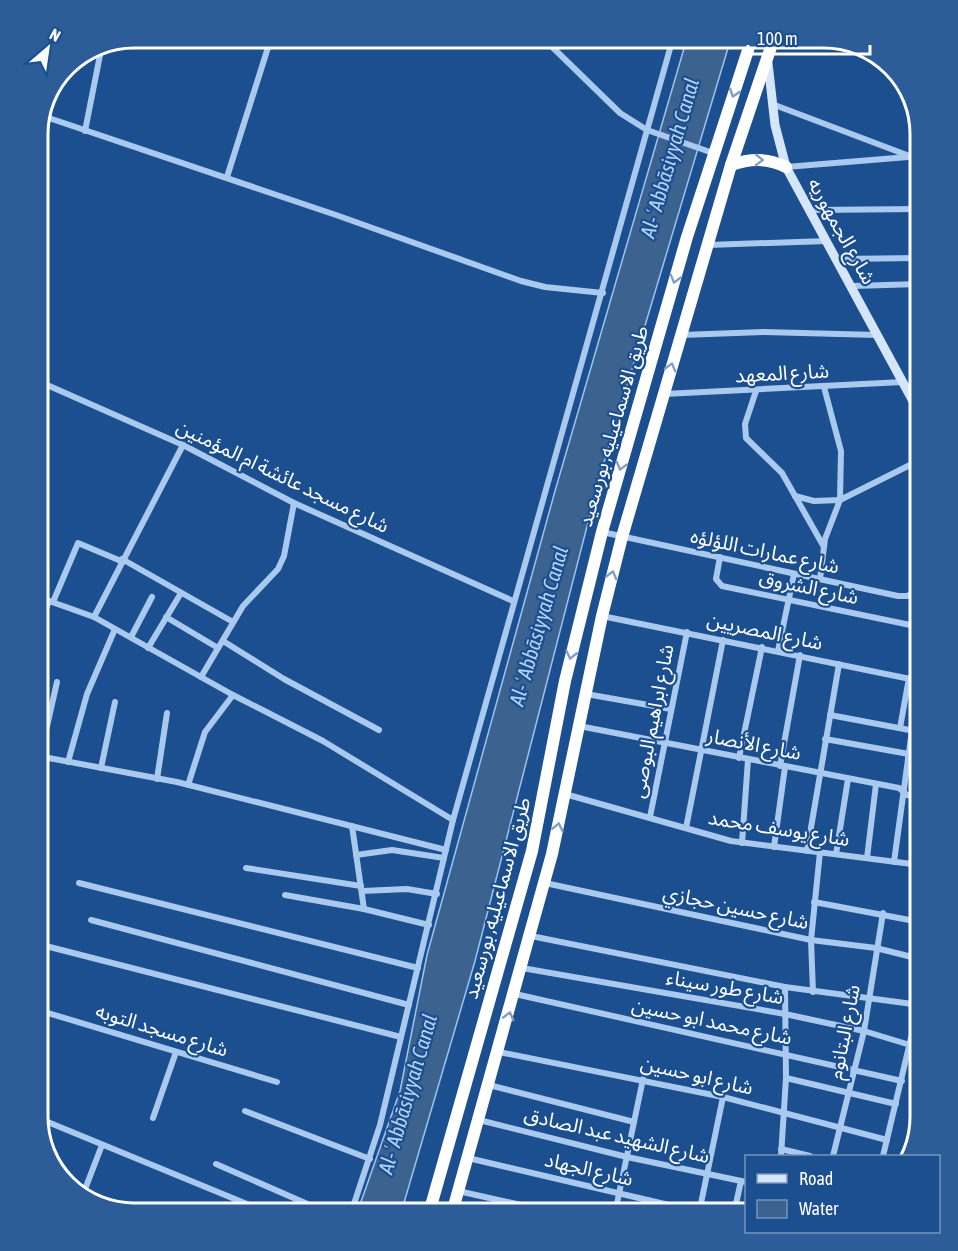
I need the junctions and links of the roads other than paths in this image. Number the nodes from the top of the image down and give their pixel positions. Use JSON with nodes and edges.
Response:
{"nodes":[{"id":1,"x":268,"y":48,"type":"edge"},
{"id":2,"x":553,"y":48,"type":"edge"},
{"id":3,"x":671,"y":48,"type":"edge"},
{"id":4,"x":749,"y":48,"type":"edge"},
{"id":5,"x":770,"y":48,"type":"edge"},
{"id":6,"x":768,"y":54,"type":"junction"},
{"id":7,"x":100,"y":56,"type":"edge"},
{"id":8,"x":771,"y":104,"type":"junction"},
{"id":9,"x":50,"y":118,"type":"edge"},
{"id":10,"x":647,"y":130,"type":"junction"},
{"id":11,"x":85,"y":131,"type":"junction"},
{"id":12,"x":713,"y":153,"type":"junction"},
{"id":13,"x":910,"y":156,"type":"edge"},
{"id":14,"x":910,"y":157,"type":"edge"},
{"id":15,"x":731,"y":165,"type":"junction"},
{"id":16,"x":786,"y":167,"type":"junction"},
{"id":17,"x":227,"y":177,"type":"junction"},
{"id":18,"x":910,"y":208,"type":"edge"},
{"id":19,"x":811,"y":210,"type":"junction"},
{"id":20,"x":827,"y":241,"type":"junction"},
{"id":21,"x":707,"y":245,"type":"junction"},
{"id":22,"x":910,"y":258,"type":"edge"},
{"id":23,"x":837,"y":259,"type":"junction"},
{"id":24,"x":910,"y":284,"type":"edge"},
{"id":25,"x":852,"y":286,"type":"junction"},
{"id":26,"x":603,"y":293,"type":"junction"},
{"id":27,"x":879,"y":334,"type":"junction"},
{"id":28,"x":680,"y":335,"type":"junction"},
{"id":29,"x":903,"y":382,"type":"junction"},
{"id":30,"x":48,"y":385,"type":"edge"},
{"id":31,"x":824,"y":387,"type":"junction"},
{"id":32,"x":756,"y":391,"type":"junction"},
{"id":33,"x":663,"y":394,"type":"junction"},
{"id":34,"x":910,"y":394,"type":"edge"},
{"id":35,"x":183,"y":444,"type":"junction"},
{"id":36,"x":910,"y":465,"type":"edge"},
{"id":37,"x":795,"y":496,"type":"junction"},
{"id":38,"x":840,"y":500,"type":"junction"},
{"id":39,"x":294,"y":503,"type":"junction"},
{"id":40,"x":602,"y":532,"type":"junction"},
{"id":41,"x":622,"y":537,"type":"junction"},
{"id":42,"x":824,"y":548,"type":"junction"},
{"id":43,"x":720,"y":557,"type":"junction"},
{"id":44,"x":122,"y":560,"type":"junction"},
{"id":45,"x":795,"y":574,"type":"junction"},
{"id":46,"x":820,"y":579,"type":"junction"},
{"id":47,"x":181,"y":593,"type":"junction"},
{"id":48,"x":910,"y":594,"type":"edge"},
{"id":49,"x":152,"y":597,"type":"dead end"},
{"id":50,"x":789,"y":600,"type":"junction"},
{"id":51,"x":48,"y":601,"type":"edge"},
{"id":52,"x":513,"y":601,"type":"junction"},
{"id":53,"x":51,"y":602,"type":"junction"},
{"id":54,"x":48,"y":608,"type":"edge"},
{"id":55,"x":602,"y":616,"type":"junction"},
{"id":56,"x":94,"y":617,"type":"junction"},
{"id":57,"x":166,"y":617,"type":"junction"},
{"id":58,"x":233,"y":622,"type":"junction"},
{"id":59,"x":910,"y":625,"type":"edge"},
{"id":60,"x":115,"y":629,"type":"junction"},
{"id":61,"x":687,"y":632,"type":"junction"},
{"id":62,"x":131,"y":638,"type":"junction"},
{"id":63,"x":723,"y":640,"type":"junction"},
{"id":64,"x":222,"y":641,"type":"junction"},
{"id":65,"x":762,"y":647,"type":"junction"},
{"id":66,"x":148,"y":648,"type":"junction"},
{"id":67,"x":218,"y":648,"type":"junction"},
{"id":68,"x":778,"y":651,"type":"junction"},
{"id":69,"x":800,"y":656,"type":"junction"},
{"id":70,"x":839,"y":664,"type":"junction"},
{"id":71,"x":201,"y":677,"type":"junction"},
{"id":72,"x":909,"y":678,"type":"joint"},
{"id":73,"x":57,"y":682,"type":"dead end"},
{"id":74,"x":586,"y":694,"type":"junction"},
{"id":75,"x":233,"y":695,"type":"junction"},
{"id":76,"x":115,"y":702,"type":"dead end"},
{"id":77,"x":671,"y":709,"type":"junction"},
{"id":78,"x":167,"y":714,"type":"dead end"},
{"id":79,"x":830,"y":715,"type":"junction"},
{"id":80,"x":48,"y":720,"type":"edge"},
{"id":81,"x":579,"y":726,"type":"junction"},
{"id":82,"x":900,"y":728,"type":"junction"},
{"id":83,"x":379,"y":730,"type":"dead end"},
{"id":84,"x":910,"y":730,"type":"edge"},
{"id":85,"x":825,"y":739,"type":"junction"},
{"id":86,"x":664,"y":743,"type":"junction"},
{"id":87,"x":910,"y":743,"type":"edge"},
{"id":88,"x":701,"y":751,"type":"junction"},
{"id":89,"x":908,"y":756,"type":"junction"},
{"id":90,"x":739,"y":758,"type":"junction"},
{"id":91,"x":48,"y":759,"type":"edge"},
{"id":92,"x":748,"y":760,"type":"junction"},
{"id":93,"x":68,"y":762,"type":"junction"},
{"id":94,"x":782,"y":766,"type":"junction"},
{"id":95,"x":101,"y":768,"type":"junction"},
{"id":96,"x":819,"y":773,"type":"junction"},
{"id":97,"x":158,"y":779,"type":"junction"},
{"id":98,"x":848,"y":779,"type":"junction"},
{"id":99,"x":876,"y":784,"type":"junction"},
{"id":100,"x":188,"y":785,"type":"junction"},
{"id":101,"x":903,"y":792,"type":"junction"},
{"id":102,"x":565,"y":794,"type":"junction"},
{"id":103,"x":910,"y":795,"type":"edge"},
{"id":104,"x":650,"y":817,"type":"junction"},
{"id":105,"x":453,"y":820,"type":"junction"},
{"id":106,"x":352,"y":826,"type":"junction"},
{"id":107,"x":686,"y":828,"type":"junction"},
{"id":108,"x":742,"y":843,"type":"junction"},
{"id":109,"x":774,"y":847,"type":"junction"},
{"id":110,"x":446,"y":850,"type":"junction"},
{"id":111,"x":807,"y":851,"type":"junction"},
{"id":112,"x":820,"y":852,"type":"junction"},
{"id":113,"x":836,"y":854,"type":"junction"},
{"id":114,"x":356,"y":855,"type":"junction"},
{"id":115,"x":444,"y":858,"type":"junction"},
{"id":116,"x":867,"y":858,"type":"junction"},
{"id":117,"x":894,"y":862,"type":"junction"},
{"id":118,"x":910,"y":864,"type":"edge"},
{"id":119,"x":246,"y":868,"type":"dead end"},
{"id":120,"x":80,"y":883,"type":"dead end"},
{"id":121,"x":545,"y":884,"type":"junction"},
{"id":122,"x":362,"y":889,"type":"junction"},
{"id":123,"x":437,"y":894,"type":"junction"},
{"id":124,"x":285,"y":895,"type":"dead end"},
{"id":125,"x":814,"y":902,"type":"junction"},
{"id":126,"x":364,"y":909,"type":"junction"},
{"id":127,"x":883,"y":913,"type":"junction"},
{"id":128,"x":910,"y":919,"type":"edge"},
{"id":129,"x":91,"y":920,"type":"dead end"},
{"id":130,"x":429,"y":925,"type":"junction"},
{"id":131,"x":531,"y":936,"type":"junction"},
{"id":132,"x":811,"y":940,"type":"junction"},
{"id":133,"x":48,"y":947,"type":"edge"},
{"id":134,"x":876,"y":948,"type":"junction"},
{"id":135,"x":910,"y":956,"type":"edge"},
{"id":136,"x":417,"y":968,"type":"junction"},
{"id":137,"x":522,"y":968,"type":"junction"},
{"id":138,"x":784,"y":987,"type":"junction"},
{"id":139,"x":813,"y":992,"type":"junction"},
{"id":140,"x":514,"y":994,"type":"junction"},
{"id":141,"x":868,"y":999,"type":"junction"},
{"id":142,"x":910,"y":1002,"type":"edge"},
{"id":143,"x":409,"y":1005,"type":"junction"},
{"id":144,"x":48,"y":1013,"type":"edge"},
{"id":145,"x":785,"y":1014,"type":"junction"},
{"id":146,"x":864,"y":1031,"type":"junction"},
{"id":147,"x":401,"y":1037,"type":"junction"},
{"id":148,"x":479,"y":1037,"type":"junction"},
{"id":149,"x":910,"y":1044,"type":"edge"},
{"id":150,"x":500,"y":1048,"type":"junction"},
{"id":151,"x":910,"y":1048,"type":"edge"},
{"id":152,"x":176,"y":1052,"type":"junction"},
{"id":153,"x":786,"y":1054,"type":"junction"},
{"id":154,"x":470,"y":1069,"type":"junction"},
{"id":155,"x":854,"y":1069,"type":"junction"},
{"id":156,"x":786,"y":1078,"type":"junction"},
{"id":157,"x":643,"y":1079,"type":"junction"},
{"id":158,"x":491,"y":1080,"type":"junction"},
{"id":159,"x":902,"y":1081,"type":"junction"},
{"id":160,"x":277,"y":1082,"type":"dead end"},
{"id":161,"x":849,"y":1092,"type":"junction"},
{"id":162,"x":723,"y":1097,"type":"junction"},
{"id":163,"x":896,"y":1104,"type":"junction"},
{"id":164,"x":245,"y":1111,"type":"dead end"},
{"id":165,"x":783,"y":1113,"type":"junction"},
{"id":166,"x":153,"y":1118,"type":"dead end"},
{"id":167,"x":479,"y":1120,"type":"junction"},
{"id":168,"x":48,"y":1122,"type":"edge"},
{"id":169,"x":634,"y":1122,"type":"junction"},
{"id":170,"x":840,"y":1128,"type":"junction"},
{"id":171,"x":887,"y":1140,"type":"junction"},
{"id":172,"x":102,"y":1145,"type":"junction"},
{"id":173,"x":781,"y":1153,"type":"edge"},
{"id":174,"x":800,"y":1155,"type":"edge"},
{"id":175,"x":833,"y":1155,"type":"edge"},
{"id":176,"x":883,"y":1155,"type":"edge"},
{"id":177,"x":627,"y":1156,"type":"junction"},
{"id":178,"x":468,"y":1158,"type":"junction"},
{"id":179,"x":370,"y":1159,"type":"junction"},
{"id":180,"x":216,"y":1164,"type":"dead end"},
{"id":181,"x":708,"y":1173,"type":"junction"},
{"id":182,"x":744,"y":1182,"type":"edge"},
{"id":183,"x":86,"y":1187,"type":"edge"},
{"id":184,"x":458,"y":1191,"type":"junction"},
{"id":185,"x":620,"y":1193,"type":"junction"},
{"id":186,"x":244,"y":1203,"type":"edge"},
{"id":187,"x":305,"y":1203,"type":"edge"},
{"id":188,"x":355,"y":1203,"type":"edge"},
{"id":189,"x":432,"y":1203,"type":"edge"},
{"id":190,"x":455,"y":1203,"type":"edge"},
{"id":191,"x":512,"y":1203,"type":"edge"},
{"id":192,"x":618,"y":1203,"type":"edge"},
{"id":193,"x":660,"y":1203,"type":"edge"},
{"id":194,"x":702,"y":1203,"type":"edge"},
{"id":195,"x":737,"y":1203,"type":"edge"}],
"edges":[{"from":1,"to":17,"type":"street"},
{"from":2,"to":10,"type":"street"},
{"from":3,"to":10,"type":"street"},
{"from":4,"to":12,"type":"highway","name":"طريق الاسماعيليه, بورسعيد","one_way":true},
{"from":5,"to":6,"type":"highway","name":"طريق الاسماعيليه, بورسعيد"},
{"from":6,"to":8,"type":"main road","name":"شارع الجمهوريه"},
{"from":6,"to":15,"type":"highway","name":"طريق الاسماعيليه, بورسعيد"},
{"from":7,"to":11,"type":"street"},
{"from":8,"to":13,"type":"street"},
{"from":8,"to":16,"type":"main road","name":"شارع الجمهوريه"},
{"from":9,"to":11,"type":"street"},
{"from":10,"to":12,"type":"street"},
{"from":10,"to":26,"type":"street"},
{"from":11,"to":17,"type":"street"},
{"from":12,"to":40,"type":"highway","name":"طريق الاسماعيليه, بورسعيد","one_way":true},
{"from":14,"to":16,"type":"street"},
{"from":15,"to":16,"type":"highway","one_way":true},
{"from":15,"to":21,"type":"highway","name":"طريق الاسماعيليه, بورسعيد"},
{"from":16,"to":19,"type":"main road","name":"شارع الجمهوريه"},
{"from":17,"to":26,"type":"street"},
{"from":18,"to":19,"type":"street"},
{"from":19,"to":20,"type":"main road","name":"شارع الجمهوريه"},
{"from":20,"to":21,"type":"street"},
{"from":20,"to":23,"type":"main road","name":"شارع الجمهوريه"},
{"from":21,"to":28,"type":"highway","name":"طريق الاسماعيليه, بورسعيد"},
{"from":22,"to":23,"type":"street"},
{"from":23,"to":25,"type":"main road","name":"شارع الجمهوريه"},
{"from":24,"to":25,"type":"street"},
{"from":25,"to":27,"type":"main road","name":"شارع الجمهوريه"},
{"from":26,"to":52,"type":"street"},
{"from":27,"to":28,"type":"street"},
{"from":27,"to":29,"type":"main road","name":"شارع الجمهوريه"},
{"from":33,"to":28,"type":"highway","name":"طريق الاسماعيليه, بورسعيد","one_way":true},
{"from":29,"to":31,"type":"street","name":"شارع المعهد"},
{"from":29,"to":34,"type":"main road","name":"شارع الجمهوريه"},
{"from":30,"to":35,"type":"street","name":"شارع مسجد عائشة ام المؤمنين"},
{"from":31,"to":32,"type":"street","name":"شارع المعهد"},
{"from":31,"to":38,"type":"street"},
{"from":32,"to":33,"type":"street","name":"شارع المعهد"},
{"from":32,"to":37,"type":"street"},
{"from":33,"to":41,"type":"highway","name":"طريق الاسماعيليه, بورسعيد"},
{"from":35,"to":39,"type":"street","name":"شارع مسجد عائشة ام المؤمنين"},
{"from":35,"to":44,"type":"street"},
{"from":36,"to":38,"type":"street"},
{"from":37,"to":38,"type":"street"},
{"from":37,"to":42,"type":"street"},
{"from":38,"to":42,"type":"street"},
{"from":39,"to":52,"type":"street","name":"شارع مسجد عائشة ام المؤمنين"},
{"from":39,"to":58,"type":"street"},
{"from":40,"to":41,"type":"street","name":"شارع عمارات اللؤلؤه"},
{"from":40,"to":148,"type":"highway","name":"طريق الاسماعيليه, بورسعيد","one_way":true},
{"from":41,"to":43,"type":"street","name":"شارع عمارات اللؤلؤه"},
{"from":55,"to":41,"type":"highway","name":"طريق الاسماعيليه, بورسعيد","one_way":true},
{"from":42,"to":46,"type":"street"},
{"from":43,"to":45,"type":"street","name":"شارع عمارات اللؤلؤه"},
{"from":43,"to":50,"type":"street","name":"شارع الشروق"},
{"from":44,"to":47,"type":"street"},
{"from":44,"to":53,"type":"street"},
{"from":44,"to":56,"type":"street"},
{"from":45,"to":46,"type":"street","name":"شارع عمارات اللؤلؤه"},
{"from":45,"to":50,"type":"street"},
{"from":46,"to":48,"type":"street","name":"شارع عمارات اللؤلؤه"},
{"from":47,"to":57,"type":"street"},
{"from":47,"to":58,"type":"street"},
{"from":49,"to":62,"type":"street"},
{"from":50,"to":59,"type":"street","name":"شارع الشروق"},
{"from":50,"to":68,"type":"street"},
{"from":51,"to":53,"type":"street"},
{"from":52,"to":105,"type":"street"},
{"from":53,"to":54,"type":"street"},
{"from":53,"to":56,"type":"street"},
{"from":55,"to":61,"type":"street","name":"شارع المصريين"},
{"from":55,"to":74,"type":"highway","name":"طريق الاسماعيليه, بورسعيد"},
{"from":56,"to":60,"type":"street"},
{"from":57,"to":66,"type":"street"},
{"from":57,"to":67,"type":"street"},
{"from":58,"to":64,"type":"street"},
{"from":60,"to":62,"type":"street"},
{"from":60,"to":93,"type":"street"},
{"from":61,"to":63,"type":"street","name":"شارع المصريين"},
{"from":61,"to":77,"type":"street","name":"شارع ابراهيم البوصى"},
{"from":62,"to":66,"type":"street"},
{"from":63,"to":65,"type":"street","name":"شارع المصريين"},
{"from":63,"to":88,"type":"street"},
{"from":64,"to":67,"type":"street"},
{"from":64,"to":83,"type":"street"},
{"from":65,"to":68,"type":"street","name":"شارع المصريين"},
{"from":65,"to":90,"type":"street"},
{"from":66,"to":71,"type":"street"},
{"from":67,"to":71,"type":"street"},
{"from":68,"to":69,"type":"street","name":"شارع المصريين"},
{"from":69,"to":70,"type":"street","name":"شارع المصريين"},
{"from":69,"to":94,"type":"street"},
{"from":70,"to":72,"type":"street","name":"شارع المصريين"},
{"from":70,"to":79,"type":"street"},
{"from":71,"to":75,"type":"street"},
{"from":72,"to":82,"type":"street"},
{"from":73,"to":80,"type":"street"},
{"from":74,"to":77,"type":"street"},
{"from":74,"to":81,"type":"highway","name":"طريق الاسماعيليه, بورسعيد"},
{"from":75,"to":100,"type":"street"},
{"from":75,"to":105,"type":"street"},
{"from":76,"to":95,"type":"street"},
{"from":77,"to":86,"type":"street","name":"شارع ابراهيم البوصى"},
{"from":78,"to":97,"type":"street"},
{"from":79,"to":82,"type":"street"},
{"from":79,"to":85,"type":"street"},
{"from":81,"to":86,"type":"street","name":"شارع الأنصار"},
{"from":81,"to":102,"type":"highway","name":"طريق الاسماعيليه, بورسعيد"},
{"from":82,"to":84,"type":"street"},
{"from":85,"to":89,"type":"street"},
{"from":85,"to":96,"type":"street"},
{"from":86,"to":88,"type":"street","name":"شارع الأنصار"},
{"from":86,"to":104,"type":"street","name":"شارع ابراهيم البوصى"},
{"from":87,"to":89,"type":"street"},
{"from":88,"to":90,"type":"street","name":"شارع الأنصار"},
{"from":88,"to":107,"type":"street"},
{"from":89,"to":101,"type":"street"},
{"from":90,"to":92,"type":"street","name":"شارع الأنصار"},
{"from":91,"to":93,"type":"street"},
{"from":92,"to":94,"type":"street","name":"شارع الأنصار"},
{"from":92,"to":108,"type":"street"},
{"from":93,"to":95,"type":"street"},
{"from":94,"to":96,"type":"street","name":"شارع الأنصار"},
{"from":94,"to":109,"type":"street"},
{"from":95,"to":97,"type":"street"},
{"from":96,"to":98,"type":"street","name":"شارع الأنصار"},
{"from":96,"to":111,"type":"street"},
{"from":97,"to":100,"type":"street"},
{"from":98,"to":99,"type":"street","name":"شارع الأنصار"},
{"from":98,"to":113,"type":"street"},
{"from":99,"to":101,"type":"street","name":"شارع الأنصار"},
{"from":99,"to":116,"type":"street"},
{"from":100,"to":106,"type":"street"},
{"from":101,"to":103,"type":"street","name":"شارع الأنصار"},
{"from":101,"to":117,"type":"street"},
{"from":102,"to":104,"type":"street","name":"شارع يوسف محمد"},
{"from":121,"to":102,"type":"highway","name":"طريق الاسماعيليه, بورسعيد","one_way":true},
{"from":104,"to":107,"type":"street","name":"شارع يوسف محمد"},
{"from":105,"to":110,"type":"street"},
{"from":106,"to":110,"type":"street"},
{"from":106,"to":114,"type":"street"},
{"from":107,"to":108,"type":"street","name":"شارع يوسف محمد"},
{"from":108,"to":109,"type":"street","name":"شارع يوسف محمد"},
{"from":109,"to":111,"type":"street","name":"شارع يوسف محمد"},
{"from":110,"to":115,"type":"street"},
{"from":111,"to":112,"type":"street","name":"شارع يوسف محمد"},
{"from":112,"to":113,"type":"street","name":"شارع يوسف محمد"},
{"from":112,"to":125,"type":"street"},
{"from":113,"to":116,"type":"street","name":"شارع يوسف محمد"},
{"from":114,"to":115,"type":"street"},
{"from":114,"to":122,"type":"street"},
{"from":115,"to":123,"type":"street"},
{"from":116,"to":117,"type":"street","name":"شارع يوسف محمد"},
{"from":117,"to":118,"type":"street","name":"شارع يوسف محمد"},
{"from":119,"to":122,"type":"street"},
{"from":120,"to":136,"type":"street"},
{"from":121,"to":131,"type":"highway","name":"طريق الاسماعيليه, بورسعيد"},
{"from":121,"to":132,"type":"street","name":"شارع حسين حجازي"},
{"from":122,"to":123,"type":"street"},
{"from":122,"to":126,"type":"street"},
{"from":123,"to":130,"type":"street"},
{"from":124,"to":126,"type":"street"},
{"from":125,"to":127,"type":"street"},
{"from":125,"to":132,"type":"street"},
{"from":126,"to":130,"type":"street"},
{"from":127,"to":128,"type":"street"},
{"from":127,"to":134,"type":"street","name":"شارع البتانوم"},
{"from":129,"to":143,"type":"street"},
{"from":130,"to":136,"type":"street"},
{"from":131,"to":137,"type":"highway","name":"طريق الاسماعيليه, بورسعيد"},
{"from":131,"to":138,"type":"street"},
{"from":132,"to":134,"type":"street","name":"شارع حسين حجازي"},
{"from":132,"to":139,"type":"street"},
{"from":133,"to":147,"type":"street"},
{"from":134,"to":135,"type":"street","name":"شارع حسين حجازي"},
{"from":134,"to":141,"type":"street","name":"شارع البتانوم"},
{"from":136,"to":143,"type":"street"},
{"from":137,"to":140,"type":"highway","name":"طريق الاسماعيليه, بورسعيد"},
{"from":137,"to":145,"type":"street","name":"شارع طور سيناء"},
{"from":138,"to":139,"type":"street"},
{"from":138,"to":145,"type":"street"},
{"from":139,"to":141,"type":"street"},
{"from":150,"to":140,"type":"highway","name":"طريق الاسماعيليه, بورسعيد","one_way":true},
{"from":140,"to":153,"type":"street","name":"شارع محمد ابو حسين"},
{"from":141,"to":142,"type":"street"},
{"from":141,"to":146,"type":"street","name":"شارع البتانوم"},
{"from":143,"to":147,"type":"street"},
{"from":144,"to":152,"type":"street","name":"شارع مسجد التوبه"},
{"from":145,"to":146,"type":"street","name":"شارع طور سيناء"},
{"from":145,"to":153,"type":"street"},
{"from":146,"to":149,"type":"street","name":"شارع طور سيناء"},
{"from":146,"to":155,"type":"street","name":"شارع البتانوم"},
{"from":147,"to":179,"type":"street"},
{"from":148,"to":150,"type":"highway"},
{"from":148,"to":154,"type":"highway","name":"طريق الاسماعيليه, بورسعيد"},
{"from":150,"to":157,"type":"street","name":"شارع ابو حسين"},
{"from":150,"to":158,"type":"highway","name":"طريق الاسماعيليه, بورسعيد"},
{"from":151,"to":159,"type":"street"},
{"from":152,"to":160,"type":"street","name":"شارع مسجد التوبه"},
{"from":152,"to":166,"type":"street"},
{"from":153,"to":155,"type":"street","name":"شارع محمد ابو حسين"},
{"from":153,"to":156,"type":"street"},
{"from":154,"to":158,"type":"highway"},
{"from":154,"to":189,"type":"highway","name":"طريق الاسماعيليه, بورسعيد"},
{"from":155,"to":159,"type":"street","name":"شارع محمد ابو حسين"},
{"from":155,"to":161,"type":"street","name":"شارع البتانوم"},
{"from":156,"to":161,"type":"street"},
{"from":156,"to":165,"type":"street"},
{"from":157,"to":162,"type":"street","name":"شارع ابو حسين"},
{"from":157,"to":169,"type":"street"},
{"from":158,"to":167,"type":"highway","name":"طريق الاسماعيليه, بورسعيد"},
{"from":158,"to":169,"type":"street"},
{"from":159,"to":163,"type":"street"},
{"from":161,"to":163,"type":"street"},
{"from":161,"to":170,"type":"street","name":"شارع البتانوم"},
{"from":162,"to":165,"type":"street","name":"شارع ابو حسين"},
{"from":162,"to":181,"type":"street"},
{"from":163,"to":171,"type":"street"},
{"from":164,"to":179,"type":"street"},
{"from":165,"to":170,"type":"street","name":"شارع ابو حسين"},
{"from":165,"to":173,"type":"street"},
{"from":167,"to":177,"type":"street","name":"شارع الشهيد عبد الصادق"},
{"from":167,"to":178,"type":"highway","name":"طريق الاسماعيليه, بورسعيد"},
{"from":168,"to":172,"type":"street"},
{"from":169,"to":177,"type":"street"},
{"from":170,"to":171,"type":"street","name":"شارع ابو حسين"},
{"from":170,"to":175,"type":"street","name":"شارع البتانوم"},
{"from":171,"to":176,"type":"street"},
{"from":172,"to":183,"type":"street"},
{"from":172,"to":186,"type":"street"},
{"from":173,"to":174,"type":"street"},
{"from":177,"to":181,"type":"street","name":"شارع الشهيد عبد الصادق"},
{"from":177,"to":185,"type":"street"},
{"from":178,"to":184,"type":"highway","name":"طريق الاسماعيليه, بورسعيد"},
{"from":178,"to":185,"type":"street","name":"شارع الجهاد"},
{"from":179,"to":188,"type":"street"},
{"from":180,"to":187,"type":"street"},
{"from":181,"to":182,"type":"street","name":"شارع الشهيد عبد الصادق"},
{"from":181,"to":194,"type":"street"},
{"from":182,"to":195,"type":"street"},
{"from":184,"to":190,"type":"highway","name":"طريق الاسماعيليه, بورسعيد"},
{"from":184,"to":191,"type":"street"},
{"from":185,"to":192,"type":"street"},
{"from":185,"to":193,"type":"street","name":"شارع الجهاد"}]}
